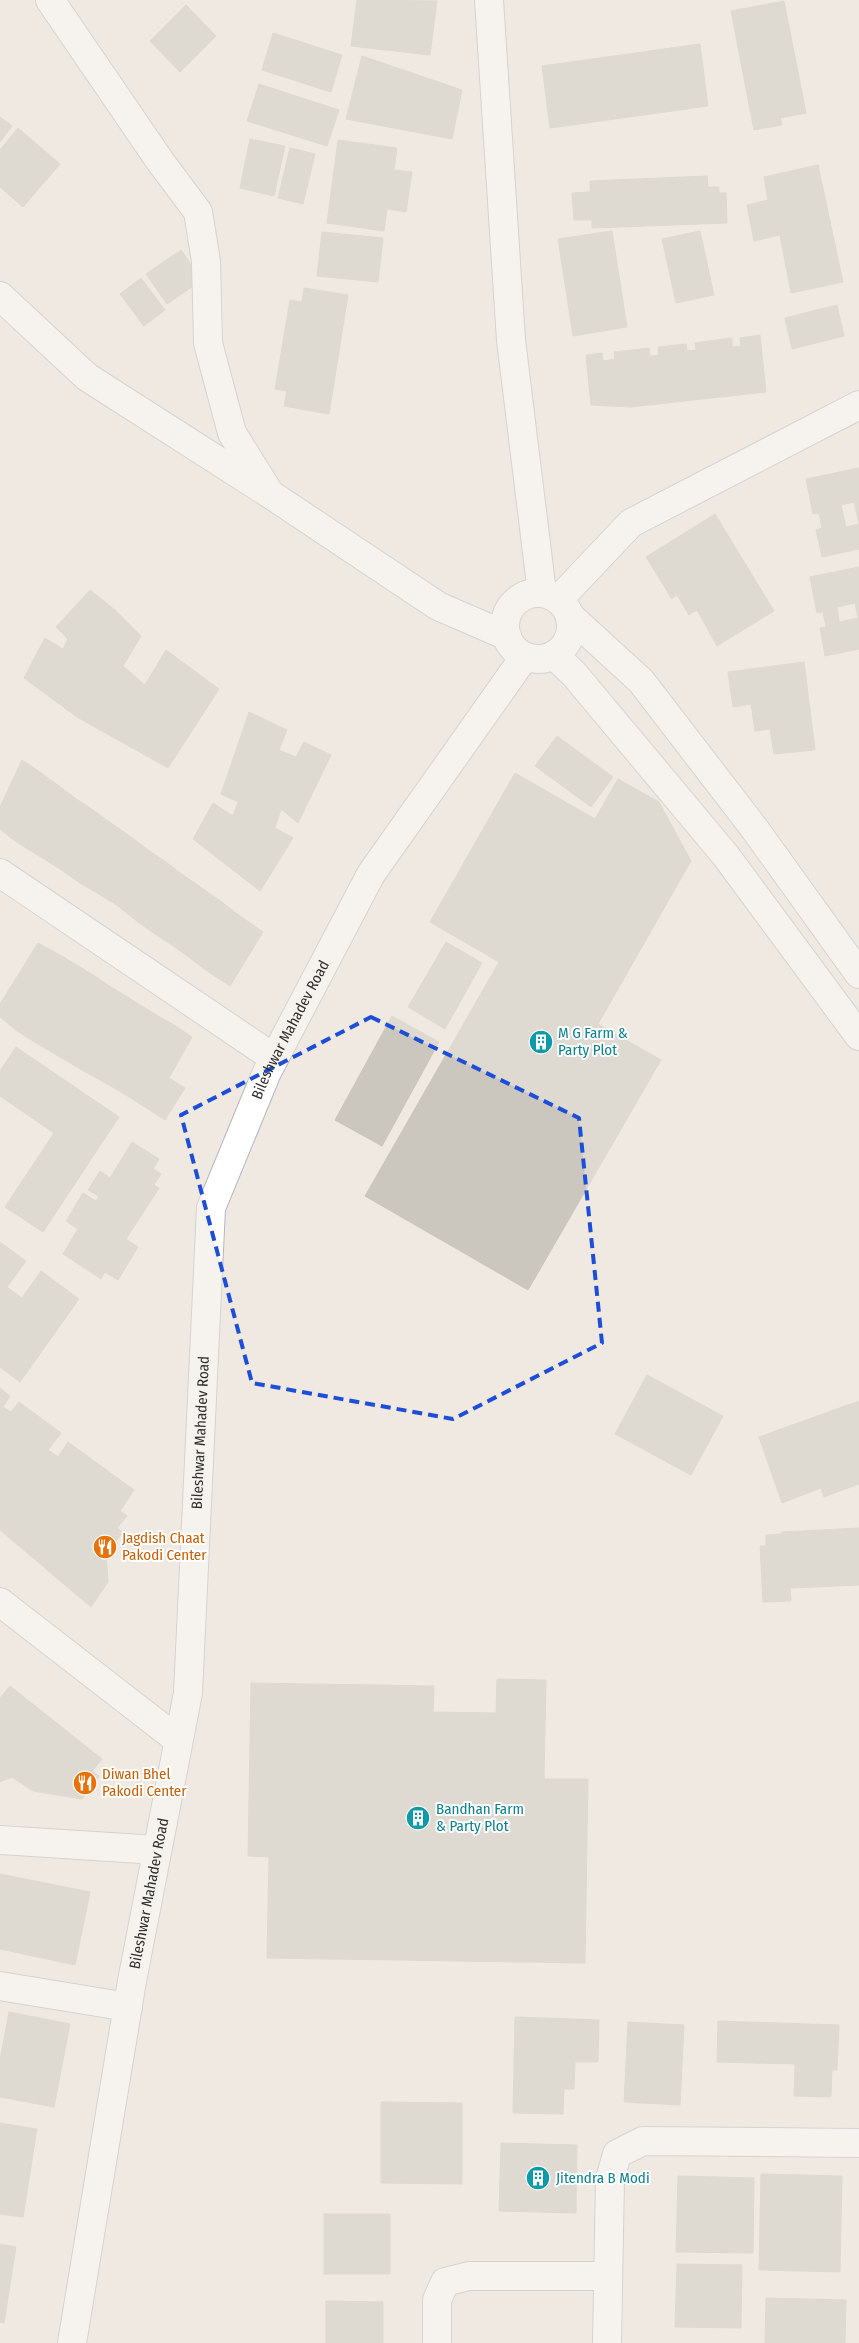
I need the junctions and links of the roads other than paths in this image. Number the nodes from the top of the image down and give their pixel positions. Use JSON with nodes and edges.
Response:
{"nodes":[{"id":1,"x":50,"y":0,"type":"edge"},
{"id":2,"x":489,"y":0,"type":"edge"},
{"id":3,"x":0,"y":296,"type":"edge"},
{"id":4,"x":859,"y":405,"type":"edge"},
{"id":5,"x":270,"y":494,"type":"junction"},
{"id":6,"x":557,"y":603,"type":"junction"},
{"id":7,"x":507,"y":636,"type":"junction"},
{"id":8,"x":554,"y":655,"type":"junction"},
{"id":9,"x":525,"y":656,"type":"junction"},
{"id":10,"x":0,"y":873,"type":"edge"},
{"id":11,"x":859,"y":974,"type":"edge"},
{"id":12,"x":859,"y":1036,"type":"edge"},
{"id":13,"x":274,"y":1058,"type":"junction"},
{"id":14,"x":0,"y":1602,"type":"edge"},
{"id":15,"x":178,"y":1740,"type":"junction"},
{"id":16,"x":0,"y":1840,"type":"edge"},
{"id":17,"x":157,"y":1850,"type":"junction"},
{"id":18,"x":0,"y":1986,"type":"edge"},
{"id":19,"x":128,"y":2007,"type":"junction"},
{"id":20,"x":859,"y":2143,"type":"edge"},
{"id":21,"x":608,"y":2276,"type":"junction"},
{"id":22,"x":72,"y":2343,"type":"edge"},
{"id":23,"x":436,"y":2343,"type":"edge"},
{"id":24,"x":607,"y":2343,"type":"edge"}],
"edges":[{"from":1,"to":5,"type":"street"},
{"from":2,"to":6,"type":"street"},
{"from":3,"to":5,"type":"street"},
{"from":4,"to":6,"type":"street"},
{"from":5,"to":7,"type":"street"},
{"from":6,"to":7,"type":"street"},
{"from":6,"to":8,"type":"street"},
{"from":6,"to":11,"type":"street"},
{"from":7,"to":9,"type":"street"},
{"from":8,"to":9,"type":"street"},
{"from":8,"to":12,"type":"street"},
{"from":9,"to":13,"type":"street","name":"Bileshwar Mahadev Road"},
{"from":10,"to":13,"type":"street"},
{"from":13,"to":15,"type":"street","name":"Bileshwar Mahadev Road"},
{"from":14,"to":15,"type":"street"},
{"from":15,"to":17,"type":"street","name":"Bileshwar Mahadev Road"},
{"from":16,"to":17,"type":"street"},
{"from":17,"to":19,"type":"street","name":"Bileshwar Mahadev Road"},
{"from":18,"to":19,"type":"street"},
{"from":19,"to":22,"type":"street","name":"Bileshwar Mahadev Road"},
{"from":20,"to":21,"type":"street"},
{"from":21,"to":23,"type":"street"},
{"from":21,"to":24,"type":"street"}]}
